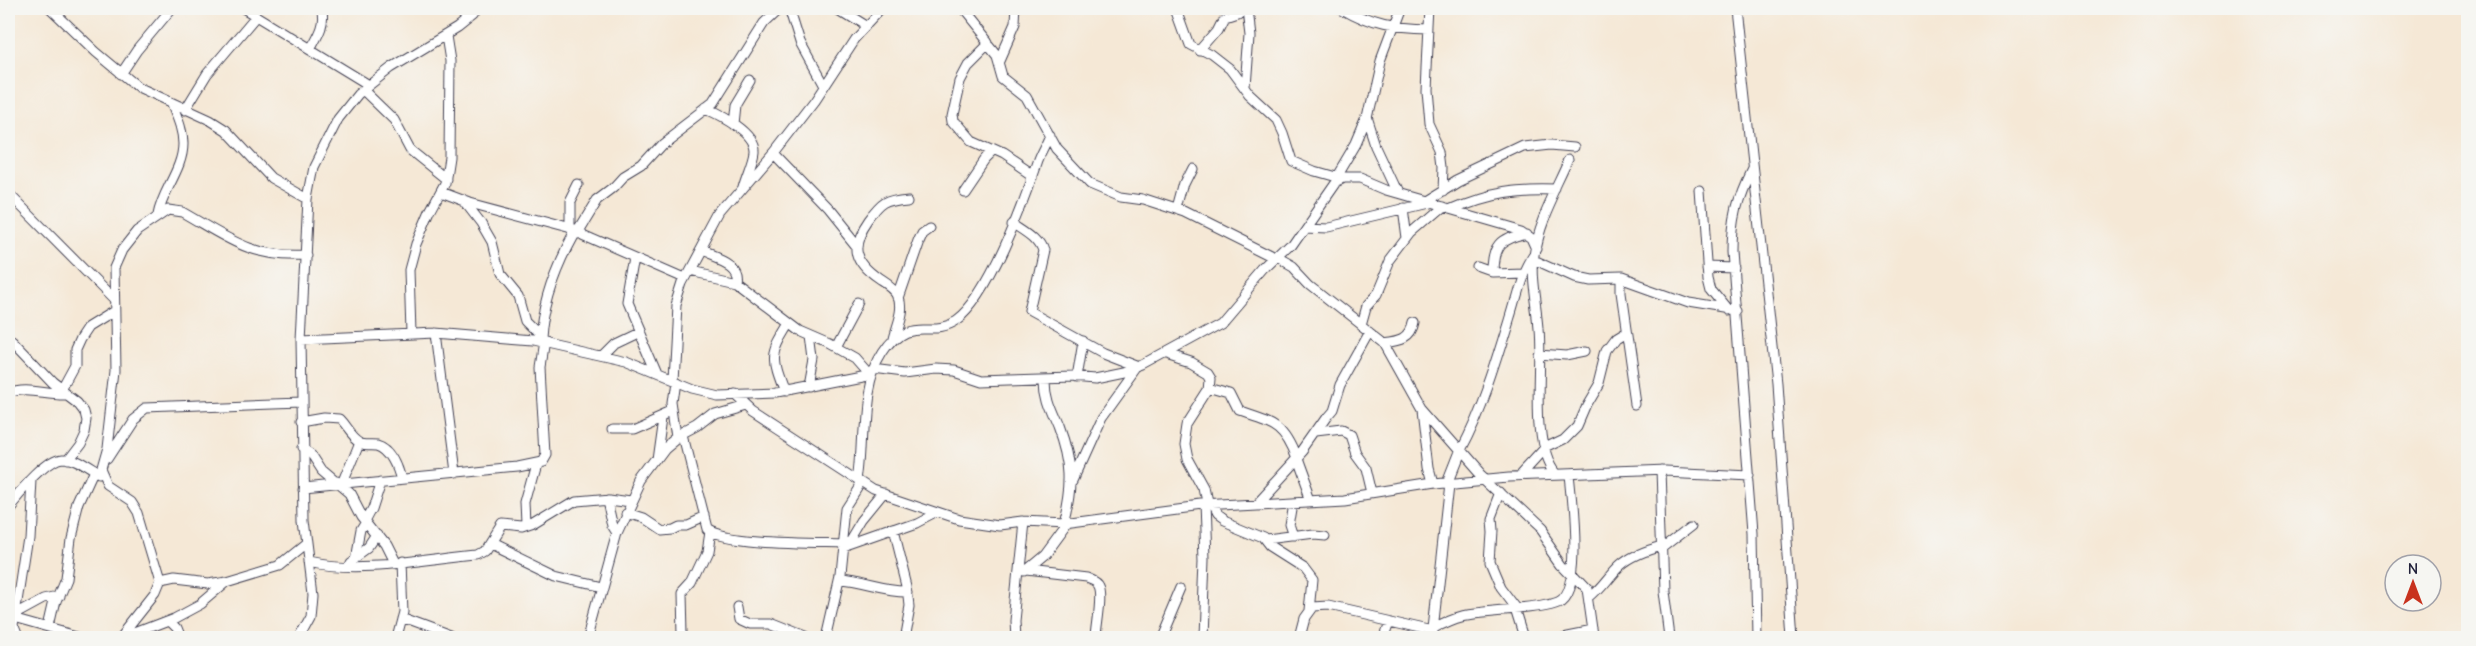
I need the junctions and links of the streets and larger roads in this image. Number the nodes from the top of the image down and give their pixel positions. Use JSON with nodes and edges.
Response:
{"nodes":[{"id":1,"x":50,"y":8,"type":"edge"},
{"id":2,"x":172,"y":8,"type":"edge"},
{"id":3,"x":243,"y":8,"type":"edge"},
{"id":4,"x":460,"y":8,"type":"edge"},
{"id":5,"x":477,"y":8,"type":"edge"},
{"id":6,"x":780,"y":8,"type":"edge"},
{"id":7,"x":789,"y":8,"type":"edge"},
{"id":8,"x":837,"y":8,"type":"edge"},
{"id":9,"x":883,"y":8,"type":"edge"},
{"id":10,"x":959,"y":8,"type":"edge"},
{"id":11,"x":1016,"y":8,"type":"edge"},
{"id":12,"x":1178,"y":8,"type":"edge"},
{"id":13,"x":1244,"y":8,"type":"edge"},
{"id":14,"x":1342,"y":8,"type":"edge"},
{"id":15,"x":1400,"y":8,"type":"edge"},
{"id":16,"x":1430,"y":8,"type":"edge"},
{"id":17,"x":1735,"y":8,"type":"edge"},
{"id":18,"x":321,"y":11,"type":"dead end"},
{"id":19,"x":256,"y":16,"type":"junction"},
{"id":20,"x":467,"y":20,"type":"junction"},
{"id":21,"x":866,"y":26,"type":"junction"},
{"id":22,"x":1392,"y":29,"type":"junction"},
{"id":23,"x":1429,"y":30,"type":"junction"},
{"id":24,"x":446,"y":36,"type":"junction"},
{"id":25,"x":988,"y":44,"type":"junction"},
{"id":26,"x":310,"y":50,"type":"junction"},
{"id":27,"x":1200,"y":50,"type":"junction"},
{"id":28,"x":1000,"y":60,"type":"junction"},
{"id":29,"x":121,"y":74,"type":"junction"},
{"id":30,"x":750,"y":80,"type":"dead end"},
{"id":31,"x":823,"y":85,"type":"junction"},
{"id":32,"x":366,"y":88,"type":"junction"},
{"id":33,"x":1245,"y":88,"type":"junction"},
{"id":34,"x":172,"y":104,"type":"junction"},
{"id":35,"x":706,"y":109,"type":"junction"},
{"id":36,"x":185,"y":110,"type":"junction"},
{"id":37,"x":1367,"y":118,"type":"junction"},
{"id":38,"x":734,"y":124,"type":"junction"},
{"id":39,"x":1050,"y":135,"type":"junction"},
{"id":40,"x":1575,"y":147,"type":"dead end"},
{"id":41,"x":991,"y":152,"type":"junction"},
{"id":42,"x":773,"y":153,"type":"junction"},
{"id":43,"x":1570,"y":160,"type":"dead end"},
{"id":44,"x":1753,"y":166,"type":"junction"},
{"id":45,"x":1193,"y":170,"type":"dead end"},
{"id":46,"x":1033,"y":177,"type":"junction"},
{"id":47,"x":1340,"y":178,"type":"junction"},
{"id":48,"x":446,"y":179,"type":"junction"},
{"id":49,"x":579,"y":185,"type":"dead end"},
{"id":50,"x":742,"y":189,"type":"junction"},
{"id":51,"x":1557,"y":189,"type":"junction"},
{"id":52,"x":963,"y":190,"type":"dead end"},
{"id":53,"x":1443,"y":190,"type":"junction"},
{"id":54,"x":1702,"y":191,"type":"dead end"},
{"id":55,"x":441,"y":192,"type":"junction"},
{"id":56,"x":8,"y":193,"type":"edge"},
{"id":57,"x":1399,"y":194,"type":"junction"},
{"id":58,"x":909,"y":196,"type":"dead end"},
{"id":59,"x":308,"y":199,"type":"junction"},
{"id":60,"x":464,"y":200,"type":"junction"},
{"id":61,"x":1426,"y":202,"type":"junction"},
{"id":62,"x":1445,"y":207,"type":"junction"},
{"id":63,"x":1404,"y":208,"type":"junction"},
{"id":64,"x":1178,"y":211,"type":"junction"},
{"id":65,"x":158,"y":215,"type":"junction"},
{"id":66,"x":1014,"y":222,"type":"junction"},
{"id":67,"x":929,"y":226,"type":"dead end"},
{"id":68,"x":1304,"y":226,"type":"junction"},
{"id":69,"x":574,"y":231,"type":"junction"},
{"id":70,"x":1527,"y":232,"type":"junction"},
{"id":71,"x":1407,"y":238,"type":"junction"},
{"id":72,"x":857,"y":246,"type":"junction"},
{"id":73,"x":701,"y":251,"type":"junction"},
{"id":74,"x":1535,"y":253,"type":"junction"},
{"id":75,"x":306,"y":255,"type":"junction"},
{"id":76,"x":635,"y":258,"type":"junction"},
{"id":77,"x":1277,"y":259,"type":"junction"},
{"id":78,"x":1707,"y":267,"type":"junction"},
{"id":79,"x":1478,"y":268,"type":"dead end"},
{"id":80,"x":1734,"y":268,"type":"junction"},
{"id":81,"x":1523,"y":272,"type":"junction"},
{"id":82,"x":1492,"y":273,"type":"junction"},
{"id":83,"x":688,"y":275,"type":"junction"},
{"id":84,"x":1621,"y":279,"type":"junction"},
{"id":85,"x":734,"y":281,"type":"junction"},
{"id":86,"x":1709,"y":281,"type":"junction"},
{"id":87,"x":898,"y":298,"type":"junction"},
{"id":88,"x":113,"y":299,"type":"junction"},
{"id":89,"x":859,"y":304,"type":"dead end"},
{"id":90,"x":1705,"y":308,"type":"junction"},
{"id":91,"x":114,"y":311,"type":"junction"},
{"id":92,"x":1734,"y":311,"type":"junction"},
{"id":93,"x":1415,"y":323,"type":"dead end"},
{"id":94,"x":1361,"y":324,"type":"junction"},
{"id":95,"x":789,"y":325,"type":"junction"},
{"id":96,"x":1370,"y":331,"type":"junction"},
{"id":97,"x":637,"y":332,"type":"junction"},
{"id":98,"x":411,"y":333,"type":"junction"},
{"id":99,"x":436,"y":333,"type":"junction"},
{"id":100,"x":1626,"y":333,"type":"junction"},
{"id":101,"x":811,"y":336,"type":"junction"},
{"id":102,"x":892,"y":338,"type":"junction"},
{"id":103,"x":12,"y":339,"type":"dead end"},
{"id":104,"x":301,"y":339,"type":"junction"},
{"id":105,"x":541,"y":340,"type":"junction"},
{"id":106,"x":1083,"y":341,"type":"junction"},
{"id":107,"x":1385,"y":343,"type":"junction"},
{"id":108,"x":833,"y":345,"type":"junction"},
{"id":109,"x":1587,"y":351,"type":"dead end"},
{"id":110,"x":1539,"y":353,"type":"junction"},
{"id":111,"x":1166,"y":354,"type":"junction"},
{"id":112,"x":601,"y":356,"type":"junction"},
{"id":113,"x":814,"y":358,"type":"junction"},
{"id":114,"x":673,"y":362,"type":"junction"},
{"id":115,"x":1138,"y":367,"type":"junction"},
{"id":116,"x":871,"y":372,"type":"junction"},
{"id":117,"x":656,"y":373,"type":"junction"},
{"id":118,"x":1077,"y":377,"type":"junction"},
{"id":119,"x":1046,"y":379,"type":"junction"},
{"id":120,"x":674,"y":381,"type":"junction"},
{"id":121,"x":809,"y":387,"type":"junction"},
{"id":122,"x":1210,"y":387,"type":"junction"},
{"id":123,"x":63,"y":391,"type":"junction"},
{"id":124,"x":784,"y":392,"type":"junction"},
{"id":125,"x":8,"y":393,"type":"edge"},
{"id":126,"x":735,"y":394,"type":"junction"},
{"id":127,"x":301,"y":402,"type":"junction"},
{"id":128,"x":746,"y":405,"type":"junction"},
{"id":129,"x":1637,"y":406,"type":"dead end"},
{"id":130,"x":1422,"y":409,"type":"junction"},
{"id":131,"x":674,"y":411,"type":"junction"},
{"id":132,"x":663,"y":417,"type":"junction"},
{"id":133,"x":301,"y":422,"type":"junction"},
{"id":134,"x":612,"y":429,"type":"dead end"},
{"id":135,"x":1316,"y":434,"type":"junction"},
{"id":136,"x":681,"y":437,"type":"junction"},
{"id":137,"x":359,"y":441,"type":"junction"},
{"id":138,"x":302,"y":449,"type":"junction"},
{"id":139,"x":1544,"y":450,"type":"junction"},
{"id":140,"x":1459,"y":451,"type":"junction"},
{"id":141,"x":1296,"y":458,"type":"junction"},
{"id":142,"x":64,"y":460,"type":"junction"},
{"id":143,"x":657,"y":460,"type":"junction"},
{"id":144,"x":536,"y":464,"type":"junction"},
{"id":145,"x":102,"y":466,"type":"junction"},
{"id":146,"x":1659,"y":471,"type":"junction"},
{"id":147,"x":94,"y":474,"type":"junction"},
{"id":148,"x":454,"y":474,"type":"junction"},
{"id":149,"x":1555,"y":475,"type":"junction"},
{"id":150,"x":1569,"y":475,"type":"junction"},
{"id":151,"x":1750,"y":475,"type":"junction"},
{"id":152,"x":1521,"y":476,"type":"junction"},
{"id":153,"x":402,"y":478,"type":"junction"},
{"id":154,"x":104,"y":479,"type":"junction"},
{"id":155,"x":1486,"y":479,"type":"junction"},
{"id":156,"x":380,"y":480,"type":"junction"},
{"id":157,"x":31,"y":481,"type":"junction"},
{"id":158,"x":861,"y":482,"type":"junction"},
{"id":159,"x":338,"y":483,"type":"junction"},
{"id":160,"x":1072,"y":483,"type":"junction"},
{"id":161,"x":1447,"y":483,"type":"junction"},
{"id":162,"x":1433,"y":484,"type":"junction"},
{"id":163,"x":303,"y":488,"type":"junction"},
{"id":164,"x":1372,"y":493,"type":"junction"},
{"id":165,"x":1501,"y":493,"type":"junction"},
{"id":166,"x":886,"y":494,"type":"junction"},
{"id":167,"x":606,"y":497,"type":"junction"},
{"id":168,"x":631,"y":500,"type":"junction"},
{"id":169,"x":1311,"y":500,"type":"junction"},
{"id":170,"x":1293,"y":501,"type":"junction"},
{"id":171,"x":1255,"y":503,"type":"junction"},
{"id":172,"x":8,"y":506,"type":"edge"},
{"id":173,"x":1206,"y":506,"type":"junction"},
{"id":174,"x":626,"y":513,"type":"junction"},
{"id":175,"x":936,"y":513,"type":"junction"},
{"id":176,"x":704,"y":518,"type":"junction"},
{"id":177,"x":365,"y":522,"type":"junction"},
{"id":178,"x":1023,"y":522,"type":"junction"},
{"id":179,"x":1065,"y":523,"type":"junction"},
{"id":180,"x":1694,"y":524,"type":"dead end"},
{"id":181,"x":526,"y":527,"type":"junction"},
{"id":182,"x":893,"y":531,"type":"junction"},
{"id":183,"x":710,"y":532,"type":"junction"},
{"id":184,"x":616,"y":533,"type":"junction"},
{"id":185,"x":1325,"y":535,"type":"dead end"},
{"id":186,"x":377,"y":536,"type":"junction"},
{"id":187,"x":1293,"y":537,"type":"junction"},
{"id":188,"x":1266,"y":540,"type":"junction"},
{"id":189,"x":306,"y":544,"type":"junction"},
{"id":190,"x":490,"y":544,"type":"junction"},
{"id":191,"x":845,"y":546,"type":"junction"},
{"id":192,"x":1663,"y":547,"type":"junction"},
{"id":193,"x":356,"y":558,"type":"junction"},
{"id":194,"x":309,"y":562,"type":"junction"},
{"id":195,"x":397,"y":563,"type":"junction"},
{"id":196,"x":349,"y":566,"type":"junction"},
{"id":197,"x":1572,"y":573,"type":"junction"},
{"id":198,"x":1021,"y":574,"type":"junction"},
{"id":199,"x":227,"y":581,"type":"junction"},
{"id":200,"x":839,"y":581,"type":"junction"},
{"id":201,"x":160,"y":583,"type":"junction"},
{"id":202,"x":601,"y":586,"type":"junction"},
{"id":203,"x":1181,"y":586,"type":"dead end"},
{"id":204,"x":908,"y":592,"type":"junction"},
{"id":205,"x":59,"y":596,"type":"junction"},
{"id":206,"x":1589,"y":598,"type":"junction"},
{"id":207,"x":737,"y":607,"type":"dead end"},
{"id":208,"x":1516,"y":608,"type":"junction"},
{"id":209,"x":1310,"y":611,"type":"junction"},
{"id":210,"x":13,"y":617,"type":"edge"},
{"id":211,"x":400,"y":619,"type":"junction"},
{"id":212,"x":167,"y":621,"type":"junction"},
{"id":213,"x":1388,"y":621,"type":"junction"},
{"id":214,"x":51,"y":629,"type":"junction"},
{"id":215,"x":683,"y":632,"type":"dead end"},
{"id":216,"x":1433,"y":632,"type":"edge"},
{"id":217,"x":14,"y":635,"type":"edge"},
{"id":218,"x":794,"y":636,"type":"edge"},
{"id":219,"x":1594,"y":636,"type":"edge"},
{"id":220,"x":48,"y":639,"type":"edge"},
{"id":221,"x":83,"y":639,"type":"edge"},
{"id":222,"x":122,"y":639,"type":"edge"},
{"id":223,"x":178,"y":639,"type":"edge"},
{"id":224,"x":299,"y":639,"type":"edge"},
{"id":225,"x":395,"y":639,"type":"edge"},
{"id":226,"x":451,"y":639,"type":"edge"},
{"id":227,"x":588,"y":639,"type":"edge"},
{"id":228,"x":806,"y":639,"type":"edge"},
{"id":229,"x":826,"y":639,"type":"edge"},
{"id":230,"x":903,"y":639,"type":"edge"},
{"id":231,"x":1014,"y":639,"type":"edge"},
{"id":232,"x":1096,"y":639,"type":"edge"},
{"id":233,"x":1159,"y":639,"type":"edge"},
{"id":234,"x":1202,"y":639,"type":"edge"},
{"id":235,"x":1299,"y":639,"type":"edge"},
{"id":236,"x":1382,"y":639,"type":"edge"},
{"id":237,"x":1524,"y":639,"type":"edge"},
{"id":238,"x":1553,"y":639,"type":"edge"},
{"id":239,"x":1669,"y":639,"type":"edge"},
{"id":240,"x":1756,"y":639,"type":"edge"},
{"id":241,"x":1794,"y":639,"type":"edge"}],
"edges":[{"from":1,"to":29,"type":"street"},
{"from":2,"to":29,"type":"street"},
{"from":3,"to":19,"type":"street"},
{"from":4,"to":20,"type":"street"},
{"from":5,"to":20,"type":"street"},
{"from":6,"to":35,"type":"street"},
{"from":7,"to":31,"type":"street"},
{"from":8,"to":21,"type":"street"},
{"from":9,"to":21,"type":"street"},
{"from":10,"to":25,"type":"street"},
{"from":11,"to":28,"type":"street"},
{"from":12,"to":27,"type":"street"},
{"from":13,"to":27,"type":"street"},
{"from":13,"to":33,"type":"street"},
{"from":14,"to":22,"type":"street"},
{"from":15,"to":22,"type":"street"},
{"from":16,"to":23,"type":"street"},
{"from":17,"to":44,"type":"street"},
{"from":18,"to":26,"type":"street"},
{"from":19,"to":26,"type":"street"},
{"from":19,"to":36,"type":"street"},
{"from":20,"to":24,"type":"street"},
{"from":21,"to":31,"type":"street"},
{"from":22,"to":23,"type":"street"},
{"from":22,"to":37,"type":"street"},
{"from":23,"to":53,"type":"street"},
{"from":24,"to":32,"type":"street"},
{"from":24,"to":48,"type":"street"},
{"from":25,"to":28,"type":"street"},
{"from":25,"to":41,"type":"street"},
{"from":26,"to":32,"type":"street"},
{"from":27,"to":33,"type":"street"},
{"from":28,"to":39,"type":"street"},
{"from":29,"to":34,"type":"street"},
{"from":30,"to":38,"type":"street"},
{"from":31,"to":42,"type":"street"},
{"from":32,"to":48,"type":"street"},
{"from":32,"to":59,"type":"street"},
{"from":33,"to":47,"type":"street"},
{"from":34,"to":36,"type":"street"},
{"from":34,"to":65,"type":"street"},
{"from":35,"to":38,"type":"street"},
{"from":35,"to":69,"type":"street"},
{"from":36,"to":59,"type":"street"},
{"from":37,"to":47,"type":"street"},
{"from":37,"to":57,"type":"street"},
{"from":38,"to":50,"type":"street"},
{"from":39,"to":46,"type":"street"},
{"from":39,"to":64,"type":"street"},
{"from":40,"to":53,"type":"street"},
{"from":41,"to":46,"type":"street"},
{"from":41,"to":52,"type":"street"},
{"from":42,"to":50,"type":"street"},
{"from":42,"to":72,"type":"street"},
{"from":43,"to":51,"type":"street"},
{"from":44,"to":80,"type":"street"},
{"from":44,"to":241,"type":"street"},
{"from":45,"to":64,"type":"street"},
{"from":46,"to":66,"type":"street"},
{"from":47,"to":57,"type":"street"},
{"from":47,"to":68,"type":"street"},
{"from":48,"to":55,"type":"street"},
{"from":49,"to":69,"type":"street"},
{"from":50,"to":73,"type":"street"},
{"from":51,"to":62,"type":"street"},
{"from":51,"to":74,"type":"street"},
{"from":53,"to":61,"type":"street"},
{"from":54,"to":78,"type":"street"},
{"from":55,"to":60,"type":"street"},
{"from":55,"to":98,"type":"street"},
{"from":56,"to":88,"type":"street"},
{"from":57,"to":61,"type":"street"},
{"from":57,"to":63,"type":"street"},
{"from":58,"to":72,"type":"street"},
{"from":59,"to":75,"type":"street"},
{"from":60,"to":69,"type":"street"},
{"from":60,"to":105,"type":"street"},
{"from":61,"to":62,"type":"street"},
{"from":61,"to":63,"type":"street"},
{"from":62,"to":70,"type":"street"},
{"from":62,"to":71,"type":"street"},
{"from":63,"to":68,"type":"street"},
{"from":63,"to":71,"type":"street"},
{"from":64,"to":77,"type":"street"},
{"from":65,"to":75,"type":"street"},
{"from":65,"to":88,"type":"street"},
{"from":66,"to":102,"type":"street"},
{"from":66,"to":106,"type":"street"},
{"from":67,"to":87,"type":"street"},
{"from":68,"to":77,"type":"street"},
{"from":69,"to":76,"type":"street"},
{"from":69,"to":105,"type":"street"},
{"from":70,"to":74,"type":"street"},
{"from":70,"to":82,"type":"street"},
{"from":71,"to":94,"type":"street"},
{"from":72,"to":87,"type":"street"},
{"from":73,"to":83,"type":"street"},
{"from":73,"to":85,"type":"street"},
{"from":74,"to":81,"type":"street"},
{"from":74,"to":84,"type":"street"},
{"from":74,"to":110,"type":"street"},
{"from":75,"to":104,"type":"street"},
{"from":76,"to":83,"type":"street"},
{"from":76,"to":97,"type":"street"},
{"from":77,"to":94,"type":"street"},
{"from":77,"to":111,"type":"street"},
{"from":78,"to":80,"type":"street"},
{"from":78,"to":86,"type":"street"},
{"from":79,"to":82,"type":"street"},
{"from":80,"to":92,"type":"street"},
{"from":81,"to":82,"type":"street"},
{"from":81,"to":140,"type":"street"},
{"from":83,"to":85,"type":"street"},
{"from":83,"to":114,"type":"street"},
{"from":84,"to":90,"type":"street"},
{"from":84,"to":100,"type":"street"},
{"from":85,"to":95,"type":"street"},
{"from":86,"to":90,"type":"street"},
{"from":86,"to":92,"type":"street"},
{"from":87,"to":102,"type":"street"},
{"from":88,"to":91,"type":"street"},
{"from":89,"to":108,"type":"street"},
{"from":90,"to":92,"type":"street"},
{"from":91,"to":123,"type":"street"},
{"from":91,"to":145,"type":"street"},
{"from":92,"to":151,"type":"street"},
{"from":93,"to":107,"type":"street"},
{"from":94,"to":96,"type":"street"},
{"from":95,"to":101,"type":"street"},
{"from":95,"to":124,"type":"street"},
{"from":96,"to":107,"type":"street"},
{"from":96,"to":135,"type":"street"},
{"from":97,"to":112,"type":"street"},
{"from":97,"to":117,"type":"street"},
{"from":98,"to":99,"type":"street"},
{"from":98,"to":104,"type":"street"},
{"from":99,"to":105,"type":"street"},
{"from":99,"to":148,"type":"street"},
{"from":100,"to":129,"type":"street"},
{"from":100,"to":139,"type":"street"},
{"from":101,"to":108,"type":"street"},
{"from":101,"to":113,"type":"street"},
{"from":102,"to":116,"type":"street"},
{"from":103,"to":123,"type":"street"},
{"from":104,"to":127,"type":"street"},
{"from":105,"to":112,"type":"street"},
{"from":105,"to":144,"type":"street"},
{"from":106,"to":115,"type":"street"},
{"from":106,"to":118,"type":"street"},
{"from":107,"to":130,"type":"street"},
{"from":108,"to":113,"type":"street"},
{"from":108,"to":116,"type":"street"},
{"from":109,"to":110,"type":"street"},
{"from":110,"to":139,"type":"street"},
{"from":111,"to":115,"type":"street"},
{"from":111,"to":122,"type":"street"},
{"from":112,"to":117,"type":"street"},
{"from":113,"to":121,"type":"street"},
{"from":114,"to":117,"type":"street"},
{"from":114,"to":120,"type":"street"},
{"from":115,"to":118,"type":"street"},
{"from":115,"to":160,"type":"street"},
{"from":116,"to":119,"type":"street"},
{"from":116,"to":121,"type":"street"},
{"from":116,"to":158,"type":"street"},
{"from":117,"to":120,"type":"street"},
{"from":118,"to":119,"type":"street"},
{"from":119,"to":160,"type":"street"},
{"from":120,"to":126,"type":"street"},
{"from":120,"to":131,"type":"street"},
{"from":121,"to":124,"type":"street"},
{"from":122,"to":141,"type":"street"},
{"from":122,"to":173,"type":"street"},
{"from":123,"to":125,"type":"street"},
{"from":123,"to":142,"type":"street"},
{"from":124,"to":126,"type":"street"},
{"from":126,"to":128,"type":"street"},
{"from":127,"to":133,"type":"street"},
{"from":127,"to":145,"type":"street"},
{"from":128,"to":136,"type":"street"},
{"from":128,"to":158,"type":"street"},
{"from":130,"to":140,"type":"street"},
{"from":130,"to":162,"type":"street"},
{"from":131,"to":132,"type":"street"},
{"from":131,"to":136,"type":"street"},
{"from":132,"to":134,"type":"street"},
{"from":132,"to":143,"type":"street"},
{"from":133,"to":137,"type":"street"},
{"from":133,"to":138,"type":"street"},
{"from":135,"to":141,"type":"street"},
{"from":135,"to":164,"type":"street"},
{"from":136,"to":143,"type":"street"},
{"from":136,"to":176,"type":"street"},
{"from":137,"to":153,"type":"street"},
{"from":137,"to":159,"type":"street"},
{"from":138,"to":159,"type":"street"},
{"from":138,"to":163,"type":"street"},
{"from":139,"to":149,"type":"street"},
{"from":139,"to":152,"type":"street"},
{"from":140,"to":155,"type":"street"},
{"from":140,"to":161,"type":"street"},
{"from":141,"to":169,"type":"street"},
{"from":141,"to":171,"type":"street"},
{"from":142,"to":147,"type":"street"},
{"from":142,"to":157,"type":"street"},
{"from":143,"to":168,"type":"street"},
{"from":144,"to":148,"type":"street"},
{"from":144,"to":181,"type":"street"},
{"from":145,"to":154,"type":"street"},
{"from":146,"to":150,"type":"street"},
{"from":146,"to":151,"type":"street"},
{"from":146,"to":192,"type":"street"},
{"from":147,"to":154,"type":"street"},
{"from":147,"to":205,"type":"street"},
{"from":148,"to":153,"type":"street"},
{"from":149,"to":150,"type":"street"},
{"from":149,"to":152,"type":"street"},
{"from":150,"to":197,"type":"street"},
{"from":151,"to":240,"type":"street"},
{"from":152,"to":155,"type":"street"},
{"from":153,"to":156,"type":"street"},
{"from":154,"to":201,"type":"street"},
{"from":155,"to":161,"type":"street"},
{"from":155,"to":165,"type":"street"},
{"from":156,"to":159,"type":"street"},
{"from":156,"to":177,"type":"street"},
{"from":157,"to":172,"type":"street"},
{"from":157,"to":210,"type":"street"},
{"from":158,"to":166,"type":"street"},
{"from":158,"to":191,"type":"street"},
{"from":159,"to":163,"type":"street"},
{"from":159,"to":177,"type":"street"},
{"from":160,"to":179,"type":"street"},
{"from":161,"to":162,"type":"street"},
{"from":161,"to":216,"type":"street"},
{"from":162,"to":164,"type":"street"},
{"from":163,"to":189,"type":"street"},
{"from":164,"to":169,"type":"street"},
{"from":165,"to":197,"type":"street"},
{"from":165,"to":208,"type":"street"},
{"from":166,"to":175,"type":"street"},
{"from":166,"to":191,"type":"street"},
{"from":167,"to":168,"type":"street"},
{"from":167,"to":181,"type":"street"},
{"from":167,"to":184,"type":"street"},
{"from":168,"to":174,"type":"street"},
{"from":169,"to":170,"type":"street"},
{"from":170,"to":171,"type":"street"},
{"from":170,"to":187,"type":"street"},
{"from":171,"to":173,"type":"street"},
{"from":173,"to":179,"type":"street"},
{"from":173,"to":188,"type":"street"},
{"from":173,"to":234,"type":"street"},
{"from":174,"to":176,"type":"street"},
{"from":174,"to":184,"type":"street"},
{"from":175,"to":178,"type":"street"},
{"from":175,"to":182,"type":"street"},
{"from":176,"to":183,"type":"street"},
{"from":177,"to":186,"type":"street"},
{"from":177,"to":193,"type":"street"},
{"from":178,"to":179,"type":"street"},
{"from":178,"to":198,"type":"street"},
{"from":179,"to":198,"type":"street"},
{"from":180,"to":192,"type":"street"},
{"from":181,"to":190,"type":"street"},
{"from":182,"to":191,"type":"street"},
{"from":182,"to":204,"type":"street"},
{"from":183,"to":191,"type":"street"},
{"from":183,"to":215,"type":"street"},
{"from":184,"to":202,"type":"street"},
{"from":185,"to":187,"type":"street"},
{"from":186,"to":193,"type":"street"},
{"from":186,"to":195,"type":"street"},
{"from":187,"to":188,"type":"street"},
{"from":188,"to":209,"type":"street"},
{"from":189,"to":194,"type":"street"},
{"from":189,"to":199,"type":"street"},
{"from":190,"to":195,"type":"street"},
{"from":190,"to":202,"type":"street"},
{"from":191,"to":200,"type":"street"},
{"from":192,"to":206,"type":"street"},
{"from":192,"to":239,"type":"street"},
{"from":193,"to":196,"type":"street"},
{"from":194,"to":196,"type":"street"},
{"from":194,"to":224,"type":"street"},
{"from":195,"to":196,"type":"street"},
{"from":195,"to":211,"type":"street"},
{"from":197,"to":206,"type":"street"},
{"from":197,"to":208,"type":"street"},
{"from":198,"to":231,"type":"street"},
{"from":198,"to":232,"type":"street"},
{"from":199,"to":201,"type":"street"},
{"from":199,"to":212,"type":"street"},
{"from":200,"to":204,"type":"street"},
{"from":200,"to":229,"type":"street"},
{"from":201,"to":222,"type":"street"},
{"from":202,"to":227,"type":"street"},
{"from":203,"to":233,"type":"street"},
{"from":204,"to":230,"type":"street"},
{"from":205,"to":210,"type":"street"},
{"from":205,"to":214,"type":"street"},
{"from":206,"to":219,"type":"street"},
{"from":207,"to":218,"type":"street"},
{"from":208,"to":216,"type":"street"},
{"from":208,"to":237,"type":"street"},
{"from":209,"to":213,"type":"street"},
{"from":209,"to":235,"type":"street"},
{"from":210,"to":214,"type":"street"},
{"from":210,"to":217,"type":"street"},
{"from":211,"to":225,"type":"street"},
{"from":211,"to":226,"type":"street"},
{"from":212,"to":222,"type":"street"},
{"from":212,"to":223,"type":"street"},
{"from":213,"to":216,"type":"street"},
{"from":213,"to":236,"type":"street"},
{"from":214,"to":220,"type":"street"},
{"from":214,"to":221,"type":"street"},
{"from":218,"to":228,"type":"street"},
{"from":219,"to":238,"type":"street"}]}
